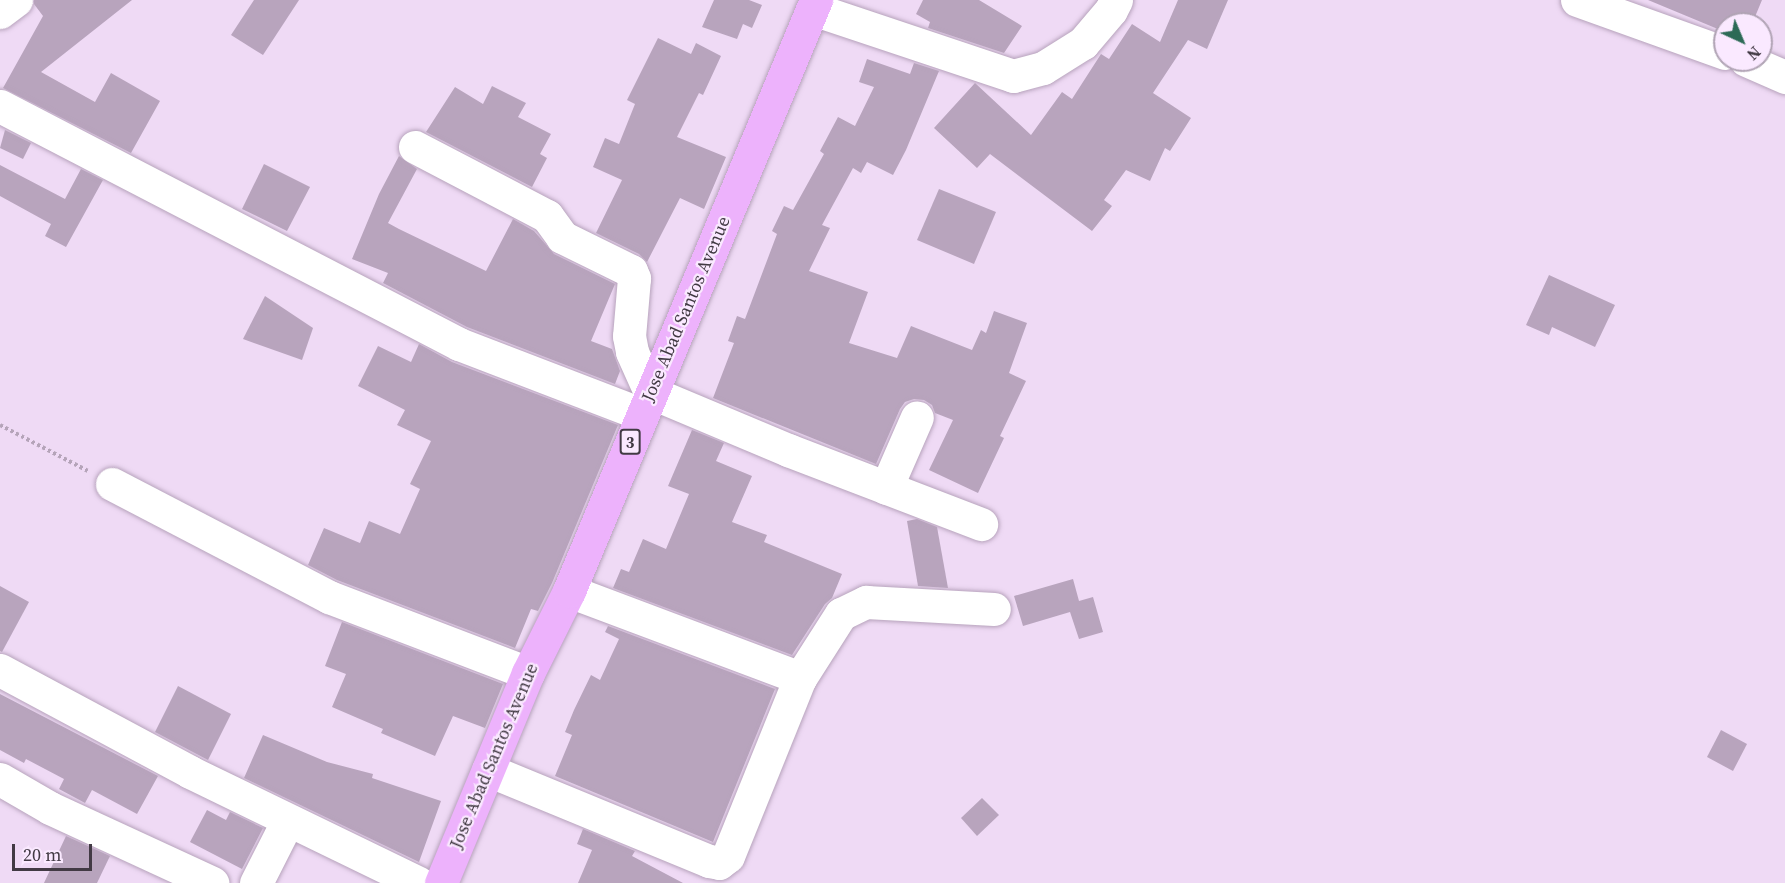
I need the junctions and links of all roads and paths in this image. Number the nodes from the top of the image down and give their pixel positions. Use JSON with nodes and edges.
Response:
{"nodes":[{"id":1,"x":16,"y":0,"type":"edge"},
{"id":2,"x":1116,"y":0,"type":"edge"},
{"id":3,"x":1578,"y":0,"type":"edge"},
{"id":4,"x":815,"y":4,"type":"edge"},
{"id":5,"x":0,"y":12,"type":"edge"},
{"id":6,"x":1713,"y":49,"type":"edge"},
{"id":7,"x":0,"y":106,"type":"edge"},
{"id":8,"x":415,"y":147,"type":"dead end"},
{"id":9,"x":646,"y":403,"type":"junction"},
{"id":10,"x":916,"y":417,"type":"dead end"},
{"id":11,"x":0,"y":424,"type":"edge"},
{"id":12,"x":112,"y":484,"type":"joint"},
{"id":13,"x":886,"y":488,"type":"junction"},
{"id":14,"x":981,"y":524,"type":"dead end"},
{"id":15,"x":569,"y":591,"type":"junction"},
{"id":16,"x":994,"y":609,"type":"dead end"},
{"id":17,"x":0,"y":670,"type":"edge"},
{"id":18,"x":528,"y":673,"type":"junction"},
{"id":19,"x":800,"y":678,"type":"junction"},
{"id":20,"x":488,"y":770,"type":"junction"},
{"id":21,"x":0,"y":779,"type":"edge"},
{"id":22,"x":288,"y":822,"type":"junction"},
{"id":23,"x":721,"y":872,"type":"edge"},
{"id":24,"x":212,"y":883,"type":"edge"},
{"id":25,"x":256,"y":883,"type":"edge"},
{"id":26,"x":419,"y":883,"type":"edge"},
{"id":27,"x":441,"y":883,"type":"edge"}],
"edges":[{"from":1,"to":5,"type":"street"},
{"from":2,"to":4,"type":"street"},
{"from":3,"to":6,"type":"street"},
{"from":4,"to":9,"type":"highway","name":"Jose Abad Santos Avenue","number":"3"},
{"from":7,"to":9,"type":"street"},
{"from":8,"to":9,"type":"street"},
{"from":9,"to":13,"type":"street"},
{"from":9,"to":15,"type":"highway","name":"Jose Abad Santos Avenue","number":"3"},
{"from":10,"to":13,"type":"street"},
{"from":11,"to":12,"type":"path"},
{"from":12,"to":18,"type":"street"},
{"from":13,"to":14,"type":"street"},
{"from":15,"to":18,"type":"highway","name":"Jose Abad Santos Avenue","number":"3"},
{"from":15,"to":19,"type":"street"},
{"from":16,"to":19,"type":"street"},
{"from":17,"to":22,"type":"street"},
{"from":18,"to":20,"type":"highway","name":"Jose Abad Santos Avenue","number":"3"},
{"from":19,"to":23,"type":"street"},
{"from":20,"to":23,"type":"street"},
{"from":20,"to":27,"type":"highway","name":"Jose Abad Santos Avenue","number":"3"},
{"from":21,"to":24,"type":"street"},
{"from":22,"to":25,"type":"street"},
{"from":22,"to":26,"type":"street"}]}
